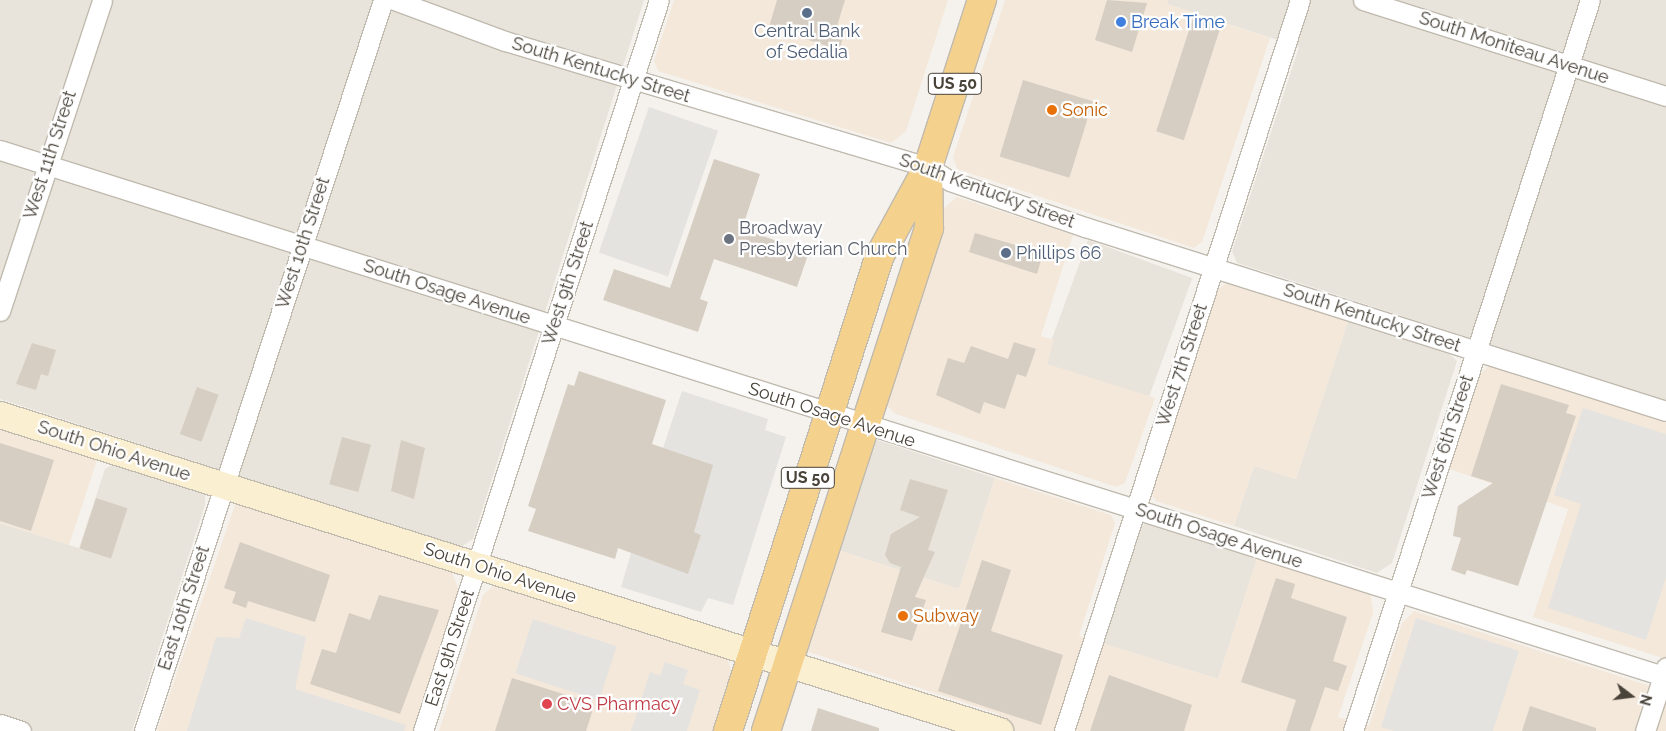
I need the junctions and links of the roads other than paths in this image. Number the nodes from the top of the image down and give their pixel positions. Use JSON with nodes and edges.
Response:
{"nodes":[{"id":1,"x":102,"y":0,"type":"edge"},
{"id":2,"x":383,"y":0,"type":"edge"},
{"id":3,"x":394,"y":0,"type":"edge"},
{"id":4,"x":659,"y":0,"type":"edge"},
{"id":5,"x":982,"y":0,"type":"edge"},
{"id":6,"x":1300,"y":0,"type":"edge"},
{"id":7,"x":1362,"y":0,"type":"edge"},
{"id":8,"x":1590,"y":0,"type":"edge"},
{"id":9,"x":1568,"y":66,"type":"junction"},
{"id":10,"x":634,"y":80,"type":"junction"},
{"id":11,"x":1666,"y":96,"type":"edge"},
{"id":12,"x":0,"y":150,"type":"edge"},
{"id":13,"x":46,"y":165,"type":"junction"},
{"id":14,"x":928,"y":167,"type":"junction"},
{"id":15,"x":302,"y":246,"type":"junction"},
{"id":16,"x":1213,"y":267,"type":"junction"},
{"id":17,"x":0,"y":311,"type":"edge"},
{"id":18,"x":554,"y":326,"type":"junction"},
{"id":19,"x":1475,"y":351,"type":"junction"},
{"id":20,"x":1666,"y":411,"type":"edge"},
{"id":21,"x":829,"y":414,"type":"junction"},
{"id":22,"x":0,"y":415,"type":"edge"},
{"id":23,"x":866,"y":426,"type":"junction"},
{"id":24,"x":223,"y":485,"type":"junction"},
{"id":25,"x":1135,"y":510,"type":"junction"},
{"id":26,"x":477,"y":566,"type":"junction"},
{"id":27,"x":1398,"y":593,"type":"junction"},
{"id":28,"x":752,"y":652,"type":"junction"},
{"id":29,"x":788,"y":664,"type":"junction"},
{"id":30,"x":1665,"y":673,"type":"edge"},
{"id":31,"x":0,"y":724,"type":"edge"},
{"id":32,"x":21,"y":731,"type":"edge"},
{"id":33,"x":144,"y":731,"type":"edge"},
{"id":34,"x":423,"y":731,"type":"edge"},
{"id":35,"x":728,"y":731,"type":"edge"},
{"id":36,"x":766,"y":731,"type":"edge"},
{"id":37,"x":1000,"y":731,"type":"edge"},
{"id":38,"x":1064,"y":731,"type":"edge"},
{"id":39,"x":1353,"y":731,"type":"edge"},
{"id":40,"x":1645,"y":731,"type":"edge"}],
"edges":[{"from":1,"to":13,"type":"street","name":"West 11th Street"},
{"from":2,"to":15,"type":"street","name":"West 10th Street"},
{"from":3,"to":10,"type":"street","name":"South Kentucky Street"},
{"from":4,"to":10,"type":"street","name":"West 9th Street"},
{"from":5,"to":14,"type":"highway","number":"US 50"},
{"from":6,"to":16,"type":"street","name":"West 7th Street"},
{"from":7,"to":9,"type":"street","name":"South Moniteau Avenue"},
{"from":8,"to":9,"type":"street","name":"West 6th Street"},
{"from":9,"to":11,"type":"street","name":"South Moniteau Avenue"},
{"from":9,"to":19,"type":"street","name":"West 6th Street"},
{"from":10,"to":14,"type":"street","name":"South Kentucky Street"},
{"from":10,"to":18,"type":"street","name":"West 9th Street"},
{"from":12,"to":13,"type":"street","name":"South Osage Avenue"},
{"from":13,"to":15,"type":"street","name":"South Osage Avenue"},
{"from":13,"to":17,"type":"street","name":"West 11th Street"},
{"from":14,"to":16,"type":"street","name":"South Kentucky Street"},
{"from":14,"to":21,"type":"highway","number":"US 50"},
{"from":14,"to":23,"type":"highway","number":"US 50"},
{"from":15,"to":18,"type":"street","name":"South Osage Avenue"},
{"from":15,"to":24,"type":"street","name":"West 10th Street"},
{"from":16,"to":19,"type":"street","name":"South Kentucky Street"},
{"from":16,"to":25,"type":"street","name":"West 7th Street"},
{"from":18,"to":21,"type":"street","name":"South Osage Avenue"},
{"from":18,"to":26,"type":"street","name":"West 9th Street"},
{"from":19,"to":20,"type":"street","name":"South Kentucky Street"},
{"from":19,"to":27,"type":"street","name":"West 6th Street"},
{"from":21,"to":23,"type":"street","name":"South Osage Avenue"},
{"from":21,"to":28,"type":"highway","number":"US 50"},
{"from":22,"to":24,"type":"main road","name":"South Ohio Avenue"},
{"from":23,"to":25,"type":"street","name":"South Osage Avenue"},
{"from":23,"to":29,"type":"highway","number":"US 50"},
{"from":24,"to":26,"type":"main road","name":"South Ohio Avenue"},
{"from":24,"to":33,"type":"street","name":"East 10th Street"},
{"from":25,"to":27,"type":"street","name":"South Osage Avenue"},
{"from":25,"to":38,"type":"street","name":"West 7th Street"},
{"from":26,"to":28,"type":"main road","name":"South Ohio Avenue"},
{"from":26,"to":34,"type":"street","name":"East 9th Street"},
{"from":27,"to":30,"type":"street","name":"South Osage Avenue"},
{"from":27,"to":39,"type":"street","name":"West 6th Street"},
{"from":28,"to":29,"type":"main road","name":"South Ohio Avenue"},
{"from":28,"to":35,"type":"highway","number":"US 50"},
{"from":29,"to":36,"type":"highway","number":"US 50"},
{"from":29,"to":37,"type":"main road","name":"South Ohio Avenue"},
{"from":30,"to":40,"type":"street"},
{"from":31,"to":32,"type":"street"}]}
